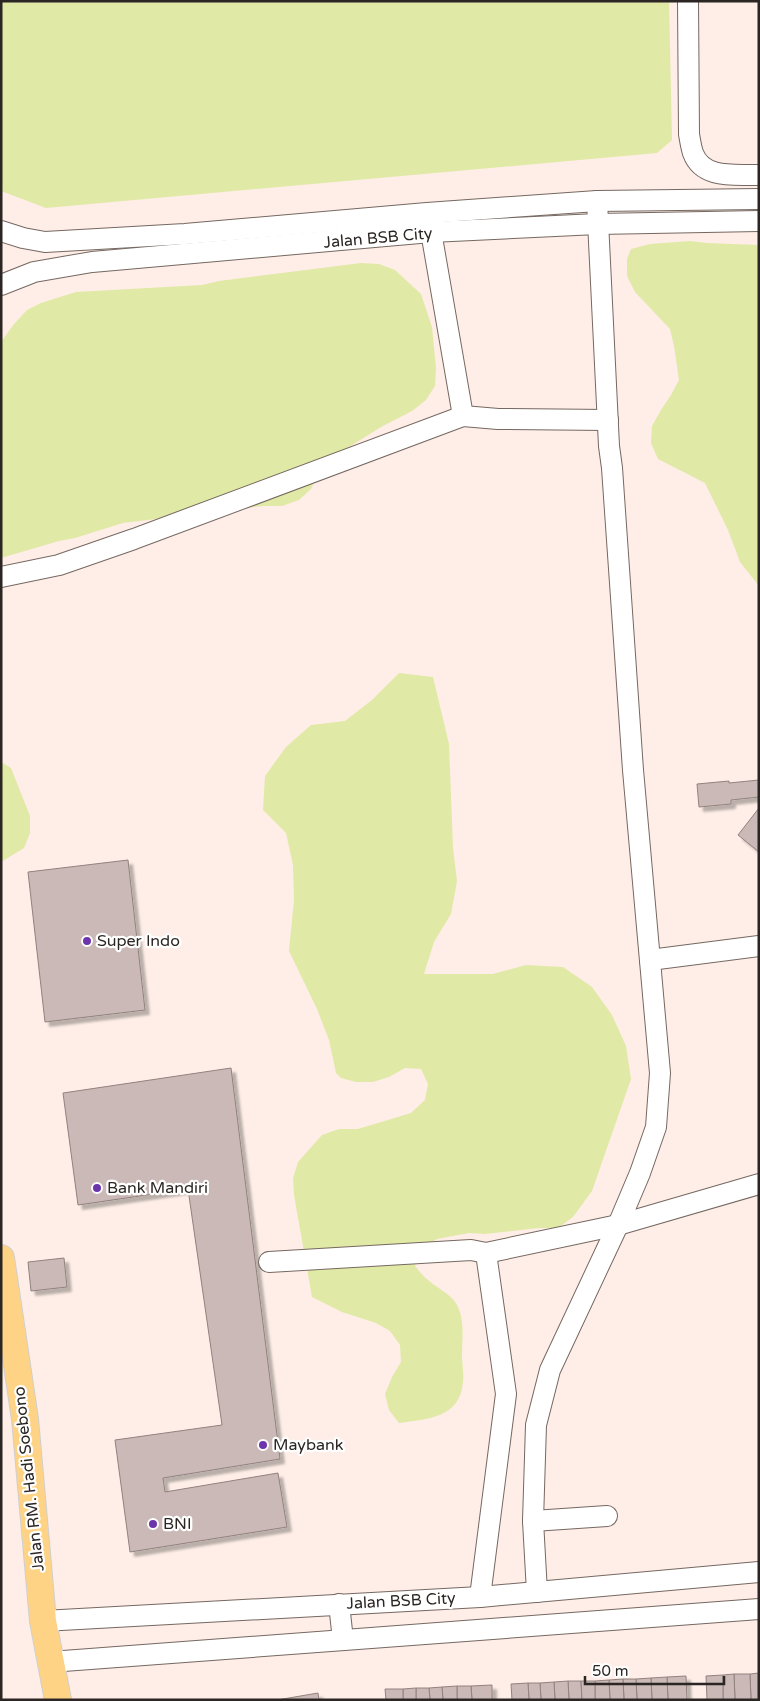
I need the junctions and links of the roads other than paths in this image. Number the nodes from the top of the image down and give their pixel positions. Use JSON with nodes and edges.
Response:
{"nodes":[{"id":1,"x":688,"y":1,"type":"edge"},
{"id":2,"x":759,"y":175,"type":"edge"},
{"id":3,"x":759,"y":199,"type":"edge"},
{"id":4,"x":597,"y":201,"type":"junction"},
{"id":5,"x":759,"y":222,"type":"edge"},
{"id":6,"x":429,"y":223,"type":"junction"},
{"id":7,"x":597,"y":224,"type":"junction"},
{"id":8,"x":1,"y":231,"type":"edge"},
{"id":9,"x":1,"y":285,"type":"edge"},
{"id":10,"x":463,"y":416,"type":"junction"},
{"id":11,"x":608,"y":420,"type":"junction"},
{"id":12,"x":1,"y":577,"type":"edge"},
{"id":13,"x":759,"y":946,"type":"edge"},
{"id":14,"x":650,"y":960,"type":"junction"},
{"id":15,"x":759,"y":1184,"type":"edge"},
{"id":16,"x":618,"y":1225,"type":"junction"},
{"id":17,"x":486,"y":1254,"type":"junction"},
{"id":18,"x":1,"y":1258,"type":"edge"},
{"id":19,"x":269,"y":1262,"type":"dead end"},
{"id":20,"x":607,"y":1516,"type":"dead end"},
{"id":21,"x":534,"y":1521,"type":"junction"},
{"id":22,"x":759,"y":1572,"type":"edge"},
{"id":23,"x":537,"y":1592,"type":"junction"},
{"id":24,"x":480,"y":1597,"type":"junction"},
{"id":25,"x":339,"y":1604,"type":"junction"},
{"id":26,"x":759,"y":1609,"type":"edge"},
{"id":27,"x":43,"y":1621,"type":"junction"},
{"id":28,"x":342,"y":1640,"type":"junction"},
{"id":29,"x":50,"y":1662,"type":"junction"},
{"id":30,"x":58,"y":1700,"type":"edge"}],
"edges":[{"from":1,"to":2,"type":"street"},
{"from":3,"to":4,"type":"street","name":"Jalan BSB City"},
{"from":4,"to":6,"type":"street","name":"Jalan BSB City"},
{"from":4,"to":7,"type":"street"},
{"from":5,"to":7,"type":"street","name":"Jalan BSB City"},
{"from":6,"to":7,"type":"street","name":"Jalan BSB City"},
{"from":6,"to":8,"type":"street","name":"Jalan BSB City"},
{"from":6,"to":9,"type":"street","name":"Jalan BSB City"},
{"from":6,"to":10,"type":"street"},
{"from":7,"to":11,"type":"street"},
{"from":10,"to":11,"type":"street"},
{"from":10,"to":12,"type":"street"},
{"from":11,"to":14,"type":"street"},
{"from":13,"to":14,"type":"street"},
{"from":14,"to":16,"type":"street"},
{"from":15,"to":16,"type":"street"},
{"from":16,"to":17,"type":"street"},
{"from":16,"to":21,"type":"street"},
{"from":17,"to":19,"type":"street"},
{"from":17,"to":24,"type":"street"},
{"from":18,"to":27,"type":"main road","name":"Jalan RM. Hadi Soebono"},
{"from":20,"to":21,"type":"street"},
{"from":21,"to":23,"type":"street"},
{"from":22,"to":23,"type":"street","name":"Jalan BSB City"},
{"from":23,"to":24,"type":"street","name":"Jalan BSB City"},
{"from":24,"to":25,"type":"street","name":"Jalan BSB City"},
{"from":25,"to":27,"type":"street","name":"Jalan BSB City"},
{"from":25,"to":28,"type":"street"},
{"from":26,"to":28,"type":"street","name":"Jalan BSB City"},
{"from":27,"to":29,"type":"main road","name":"Jalan RM. Hadi Soebono"},
{"from":28,"to":29,"type":"street","name":"Jalan BSB City"},
{"from":29,"to":30,"type":"main road","name":"Jalan RM. Hadi Soebono"}]}
